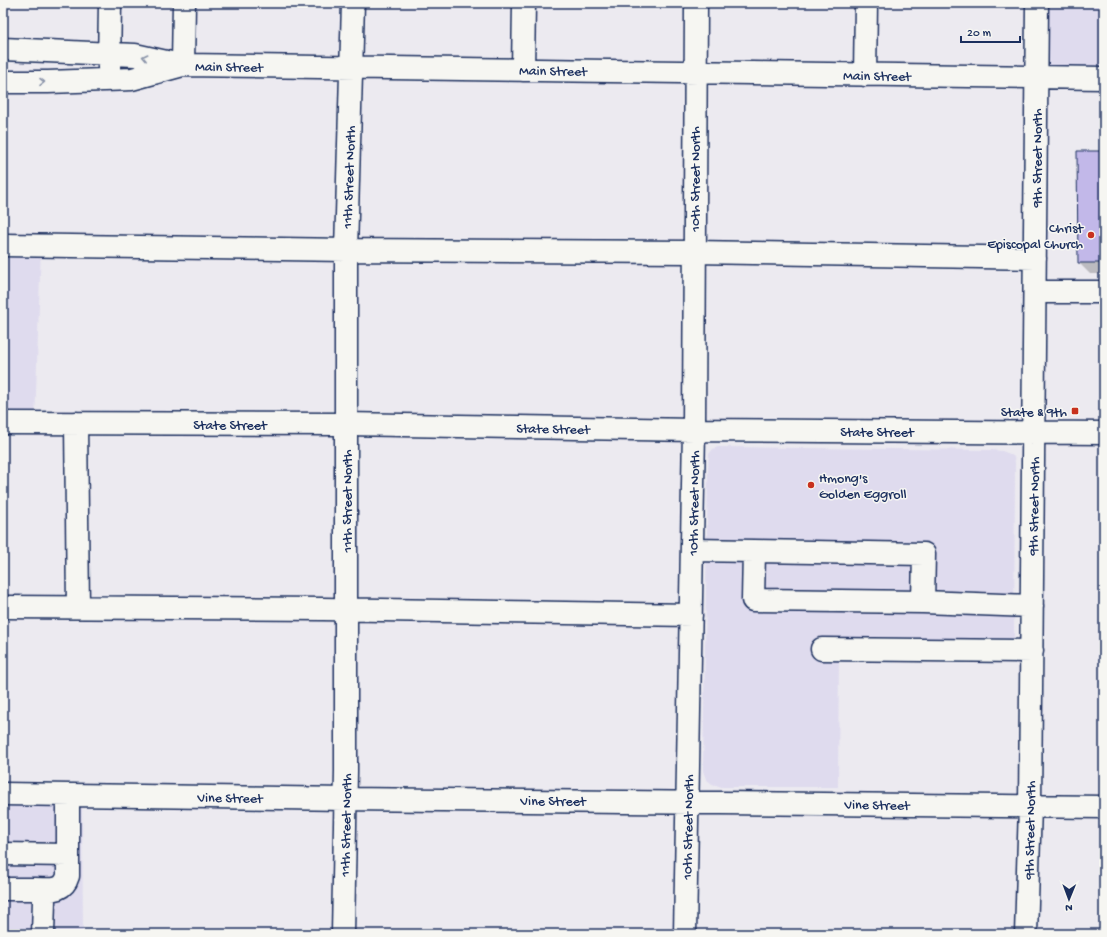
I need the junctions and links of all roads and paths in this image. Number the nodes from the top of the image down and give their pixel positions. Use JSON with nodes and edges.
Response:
{"nodes":[{"id":1,"x":110,"y":3,"type":"edge"},
{"id":2,"x":184,"y":3,"type":"edge"},
{"id":3,"x":353,"y":3,"type":"edge"},
{"id":4,"x":524,"y":3,"type":"edge"},
{"id":5,"x":696,"y":3,"type":"edge"},
{"id":6,"x":866,"y":3,"type":"edge"},
{"id":7,"x":1037,"y":3,"type":"edge"},
{"id":8,"x":3,"y":49,"type":"edge"},
{"id":9,"x":109,"y":53,"type":"junction"},
{"id":10,"x":183,"y":65,"type":"junction"},
{"id":11,"x":352,"y":68,"type":"junction"},
{"id":12,"x":523,"y":70,"type":"junction"},
{"id":13,"x":695,"y":72,"type":"junction"},
{"id":14,"x":865,"y":75,"type":"junction"},
{"id":15,"x":1036,"y":77,"type":"junction"},
{"id":16,"x":1104,"y":78,"type":"edge"},
{"id":17,"x":109,"y":80,"type":"junction"},
{"id":18,"x":3,"y":82,"type":"edge"},
{"id":19,"x":3,"y":245,"type":"edge"},
{"id":20,"x":346,"y":250,"type":"junction"},
{"id":21,"x":694,"y":252,"type":"junction"},
{"id":22,"x":1035,"y":258,"type":"junction"},
{"id":23,"x":1035,"y":292,"type":"junction"},
{"id":24,"x":1104,"y":292,"type":"edge"},
{"id":25,"x":3,"y":423,"type":"edge"},
{"id":26,"x":76,"y":423,"type":"junction"},
{"id":27,"x":346,"y":424,"type":"junction"},
{"id":28,"x":694,"y":430,"type":"junction"},
{"id":29,"x":1034,"y":433,"type":"junction"},
{"id":30,"x":1104,"y":433,"type":"edge"},
{"id":31,"x":692,"y":550,"type":"junction"},
{"id":32,"x":754,"y":551,"type":"junction"},
{"id":33,"x":923,"y":602,"type":"junction"},
{"id":34,"x":1032,"y":606,"type":"junction"},
{"id":35,"x":3,"y":607,"type":"edge"},
{"id":36,"x":78,"y":607,"type":"junction"},
{"id":37,"x":346,"y":609,"type":"junction"},
{"id":38,"x":691,"y":615,"type":"junction"},
{"id":39,"x":822,"y":649,"type":"dead end"},
{"id":40,"x":1032,"y":651,"type":"junction"},
{"id":41,"x":3,"y":794,"type":"edge"},
{"id":42,"x":68,"y":795,"type":"junction"},
{"id":43,"x":345,"y":799,"type":"junction"},
{"id":44,"x":688,"y":802,"type":"junction"},
{"id":45,"x":1030,"y":806,"type":"junction"},
{"id":46,"x":1104,"y":807,"type":"edge"},
{"id":47,"x":3,"y":854,"type":"edge"},
{"id":48,"x":68,"y":855,"type":"junction"},
{"id":49,"x":3,"y":889,"type":"edge"},
{"id":50,"x":35,"y":889,"type":"junction"},
{"id":51,"x":43,"y":934,"type":"edge"},
{"id":52,"x":343,"y":934,"type":"edge"},
{"id":53,"x":685,"y":934,"type":"edge"},
{"id":54,"x":1026,"y":934,"type":"edge"}],
"edges":[{"from":1,"to":9,"type":"street"},
{"from":2,"to":10,"type":"street"},
{"from":3,"to":11,"type":"street","name":"11th Street North"},
{"from":4,"to":12,"type":"street"},
{"from":5,"to":13,"type":"street","name":"10th Street North"},
{"from":6,"to":14,"type":"street"},
{"from":7,"to":15,"type":"street","name":"9th Street North"},
{"from":8,"to":9,"type":"street"},
{"from":10,"to":9,"type":"street","one_way":true},
{"from":9,"to":17,"type":"street"},
{"from":10,"to":11,"type":"street","name":"Main Street"},
{"from":10,"to":17,"type":"street","name":"Main Street"},
{"from":11,"to":12,"type":"street","name":"Main Street"},
{"from":11,"to":20,"type":"street","name":"11th Street North"},
{"from":12,"to":13,"type":"street","name":"Main Street"},
{"from":13,"to":14,"type":"street","name":"Main Street"},
{"from":13,"to":21,"type":"street","name":"10th Street North"},
{"from":14,"to":15,"type":"street","name":"Main Street"},
{"from":15,"to":16,"type":"street","name":"Main Street"},
{"from":15,"to":22,"type":"street","name":"9th Street North"},
{"from":18,"to":17,"type":"street","name":"Main Street","one_way":true},
{"from":19,"to":20,"type":"street"},
{"from":20,"to":21,"type":"street"},
{"from":20,"to":27,"type":"street","name":"11th Street North"},
{"from":21,"to":22,"type":"street"},
{"from":21,"to":28,"type":"street","name":"10th Street North"},
{"from":22,"to":23,"type":"street","name":"9th Street North"},
{"from":23,"to":24,"type":"street"},
{"from":23,"to":29,"type":"street","name":"9th Street North"},
{"from":25,"to":26,"type":"street","name":"State Street"},
{"from":26,"to":27,"type":"street","name":"State Street"},
{"from":26,"to":36,"type":"street"},
{"from":27,"to":28,"type":"street","name":"State Street"},
{"from":27,"to":37,"type":"street","name":"11th Street North"},
{"from":28,"to":29,"type":"street","name":"State Street"},
{"from":28,"to":31,"type":"street","name":"10th Street North"},
{"from":29,"to":30,"type":"street","name":"State Street"},
{"from":29,"to":34,"type":"street","name":"9th Street North"},
{"from":31,"to":32,"type":"street"},
{"from":31,"to":38,"type":"street","name":"10th Street North"},
{"from":32,"to":33,"type":"street"},
{"from":32,"to":33,"type":"street"},
{"from":33,"to":34,"type":"street"},
{"from":34,"to":40,"type":"street","name":"9th Street North"},
{"from":35,"to":36,"type":"street"},
{"from":36,"to":37,"type":"street"},
{"from":37,"to":38,"type":"street"},
{"from":37,"to":43,"type":"street","name":"11th Street North"},
{"from":38,"to":44,"type":"street","name":"10th Street North"},
{"from":39,"to":40,"type":"street"},
{"from":40,"to":45,"type":"street","name":"9th Street North"},
{"from":41,"to":42,"type":"street","name":"Vine Street"},
{"from":42,"to":43,"type":"street","name":"Vine Street"},
{"from":42,"to":48,"type":"street"},
{"from":43,"to":44,"type":"street","name":"Vine Street"},
{"from":43,"to":52,"type":"street","name":"11th Street North"},
{"from":44,"to":45,"type":"street","name":"Vine Street"},
{"from":44,"to":53,"type":"street","name":"10th Street North"},
{"from":45,"to":46,"type":"street","name":"Vine Street"},
{"from":45,"to":54,"type":"street","name":"9th Street North"},
{"from":47,"to":48,"type":"street"},
{"from":48,"to":50,"type":"street"},
{"from":49,"to":50,"type":"street"},
{"from":50,"to":51,"type":"street"}]}
